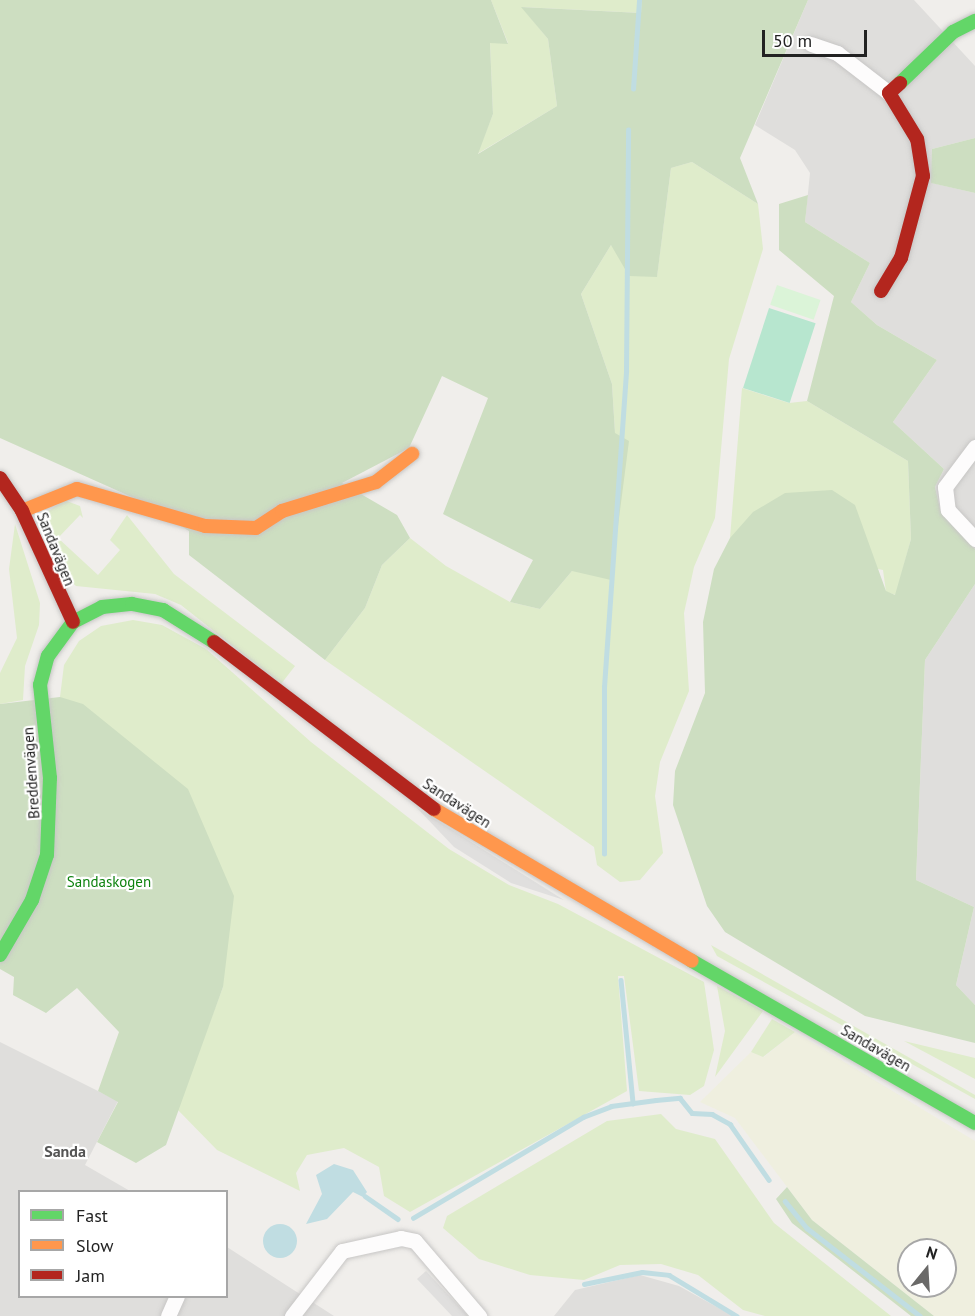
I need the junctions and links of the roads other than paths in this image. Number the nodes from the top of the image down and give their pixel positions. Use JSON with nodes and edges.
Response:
{"nodes":[{"id":1,"x":975,"y":21,"type":"edge"},
{"id":2,"x":811,"y":44,"type":"dead end"},
{"id":3,"x":889,"y":93,"type":"junction"},
{"id":4,"x":881,"y":291,"type":"dead end"},
{"id":5,"x":975,"y":447,"type":"edge"},
{"id":6,"x":412,"y":454,"type":"dead end"},
{"id":7,"x":0,"y":478,"type":"edge"},
{"id":8,"x":22,"y":511,"type":"junction"},
{"id":9,"x":975,"y":539,"type":"edge"},
{"id":10,"x":73,"y":622,"type":"junction"},
{"id":11,"x":0,"y":955,"type":"edge"},
{"id":12,"x":975,"y":1123,"type":"edge"},
{"id":13,"x":176,"y":1298,"type":"edge"},
{"id":14,"x":168,"y":1316,"type":"edge"},
{"id":15,"x":292,"y":1316,"type":"edge"},
{"id":16,"x":479,"y":1316,"type":"edge"}],
"edges":[{"from":1,"to":3,"type":"street"},
{"from":2,"to":3,"type":"street"},
{"from":3,"to":4,"type":"street"},
{"from":5,"to":9,"type":"street"},
{"from":6,"to":8,"type":"street"},
{"from":7,"to":8,"type":"street","name":"Sandavägen"},
{"from":8,"to":10,"type":"street","name":"Sandavägen"},
{"from":10,"to":11,"type":"street","name":"Breddenvägen"},
{"from":10,"to":12,"type":"street","name":"Sandavägen"},
{"from":13,"to":14,"type":"street"},
{"from":15,"to":16,"type":"street"}]}
